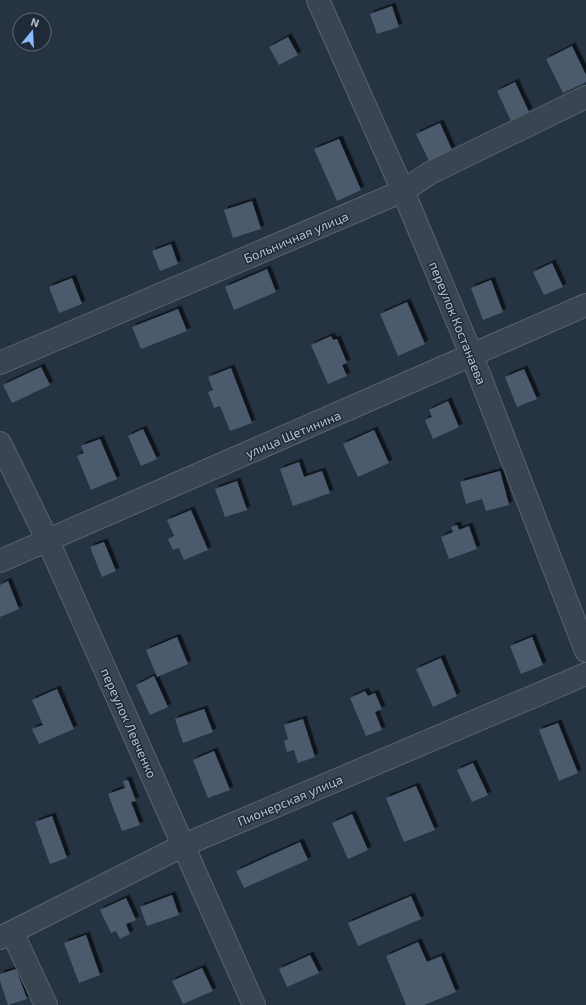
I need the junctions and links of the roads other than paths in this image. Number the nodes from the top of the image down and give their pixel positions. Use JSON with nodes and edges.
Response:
{"nodes":[{"id":1,"x":318,"y":0,"type":"edge"},
{"id":2,"x":586,"y":97,"type":"edge"},
{"id":3,"x":403,"y":191,"type":"junction"},
{"id":4,"x":586,"y":305,"type":"edge"},
{"id":5,"x":472,"y":356,"type":"junction"},
{"id":6,"x":0,"y":363,"type":"edge"},
{"id":7,"x":0,"y":443,"type":"edge"},
{"id":8,"x":48,"y":541,"type":"junction"},
{"id":9,"x":0,"y":561,"type":"edge"},
{"id":10,"x":586,"y":651,"type":"edge"},
{"id":11,"x":586,"y":674,"type":"edge"},
{"id":12,"x":184,"y":845,"type":"junction"},
{"id":13,"x":6,"y":935,"type":"edge"},
{"id":14,"x":46,"y":1005,"type":"edge"},
{"id":15,"x":254,"y":1005,"type":"edge"}],
"edges":[{"from":1,"to":3,"type":"street","name":"переулок Костанаева"},
{"from":2,"to":3,"type":"street","name":"Больничная улица"},
{"from":3,"to":5,"type":"street","name":"переулок Костанаева"},
{"from":3,"to":6,"type":"street","name":"Больничная улица"},
{"from":4,"to":5,"type":"street","name":"улица Щетинина"},
{"from":5,"to":8,"type":"street","name":"улица Щетинина"},
{"from":5,"to":10,"type":"street","name":"переулок Костанаева"},
{"from":7,"to":8,"type":"street","name":"переулок Левченко"},
{"from":8,"to":9,"type":"street","name":"улица Щетинина"},
{"from":8,"to":12,"type":"street","name":"переулок Левченко"},
{"from":11,"to":12,"type":"street","name":"Пионерская улица"},
{"from":12,"to":13,"type":"street","name":"Пионерская улица"},
{"from":12,"to":15,"type":"street","name":"переулок Левченко"},
{"from":13,"to":14,"type":"street"}]}
